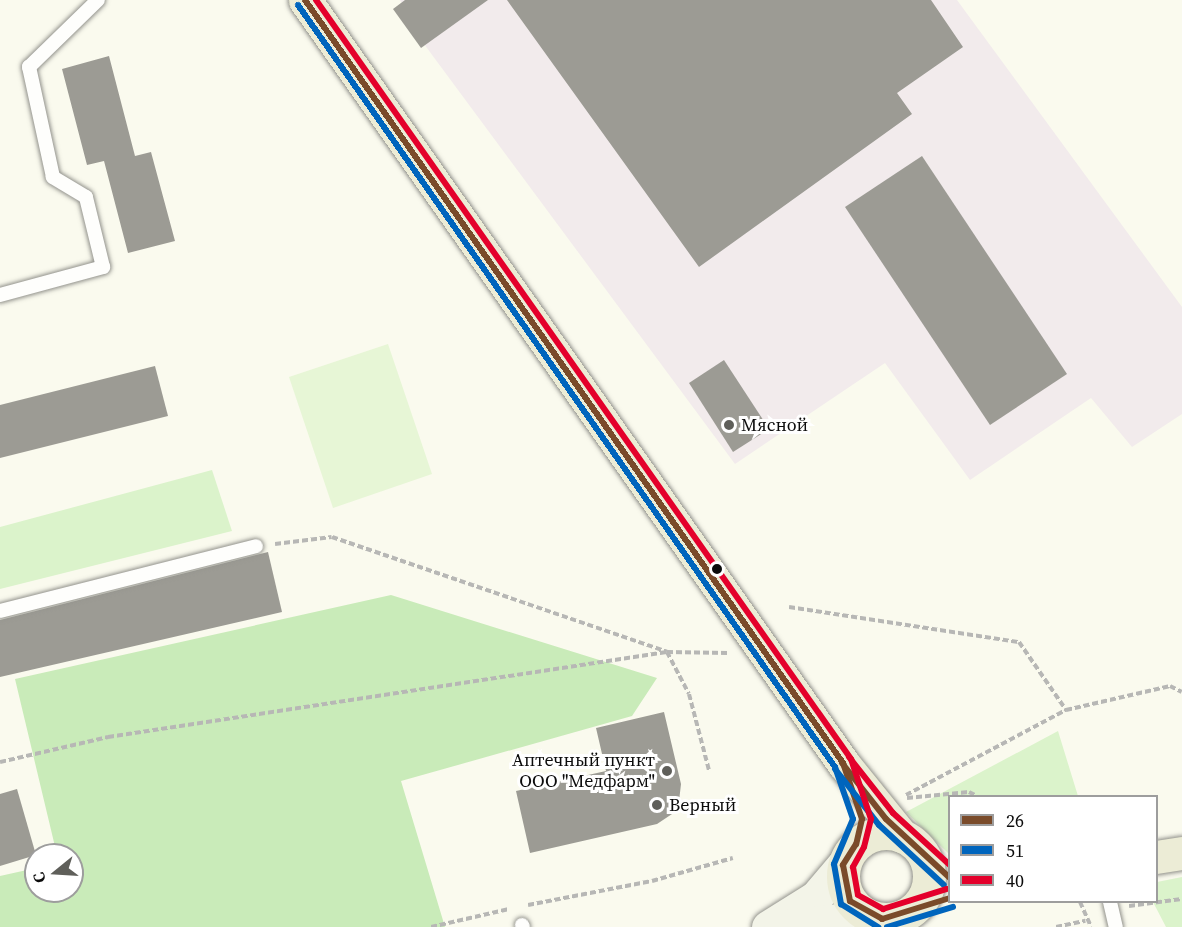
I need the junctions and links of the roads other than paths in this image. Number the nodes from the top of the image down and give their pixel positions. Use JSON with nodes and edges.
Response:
{"nodes":[{"id":1,"x":98,"y":0,"type":"edge"},
{"id":2,"x":305,"y":0,"type":"edge"},
{"id":3,"x":0,"y":295,"type":"edge"},
{"id":4,"x":256,"y":546,"type":"road end"},
{"id":5,"x":0,"y":611,"type":"edge"},
{"id":6,"x":843,"y":763,"type":"junction"},
{"id":7,"x":902,"y":836,"type":"junction"},
{"id":8,"x":1182,"y":853,"type":"edge"},
{"id":9,"x":850,"y":855,"type":"junction"},
{"id":10,"x":1158,"y":857,"type":"edge"},
{"id":11,"x":938,"y":870,"type":"edge"},
{"id":12,"x":948,"y":899,"type":"edge"},
{"id":13,"x":916,"y":908,"type":"junction"},
{"id":14,"x":1113,"y":914,"type":"edge"},
{"id":15,"x":869,"y":916,"type":"junction"},
{"id":16,"x":768,"y":927,"type":"edge"},
{"id":17,"x":780,"y":927,"type":"edge"},
{"id":18,"x":1128,"y":927,"type":"edge"}],
"edges":[{"from":1,"to":3,"type":"lane"},
{"from":2,"to":6,"type":"main road"},
{"from":4,"to":5,"type":"lane"},
{"from":6,"to":7,"type":"main road"},
{"from":6,"to":9,"type":"main road"},
{"from":7,"to":9,"type":"main road"},
{"from":7,"to":11,"type":"main road"},
{"from":8,"to":10,"type":"main road"},
{"from":9,"to":15,"type":"main road"},
{"from":9,"to":16,"type":"main road"},
{"from":11,"to":13,"type":"main road"},
{"from":12,"to":13,"type":"main road"},
{"from":13,"to":15,"type":"main road"},
{"from":14,"to":18,"type":"lane"},
{"from":15,"to":17,"type":"main road"}]}
